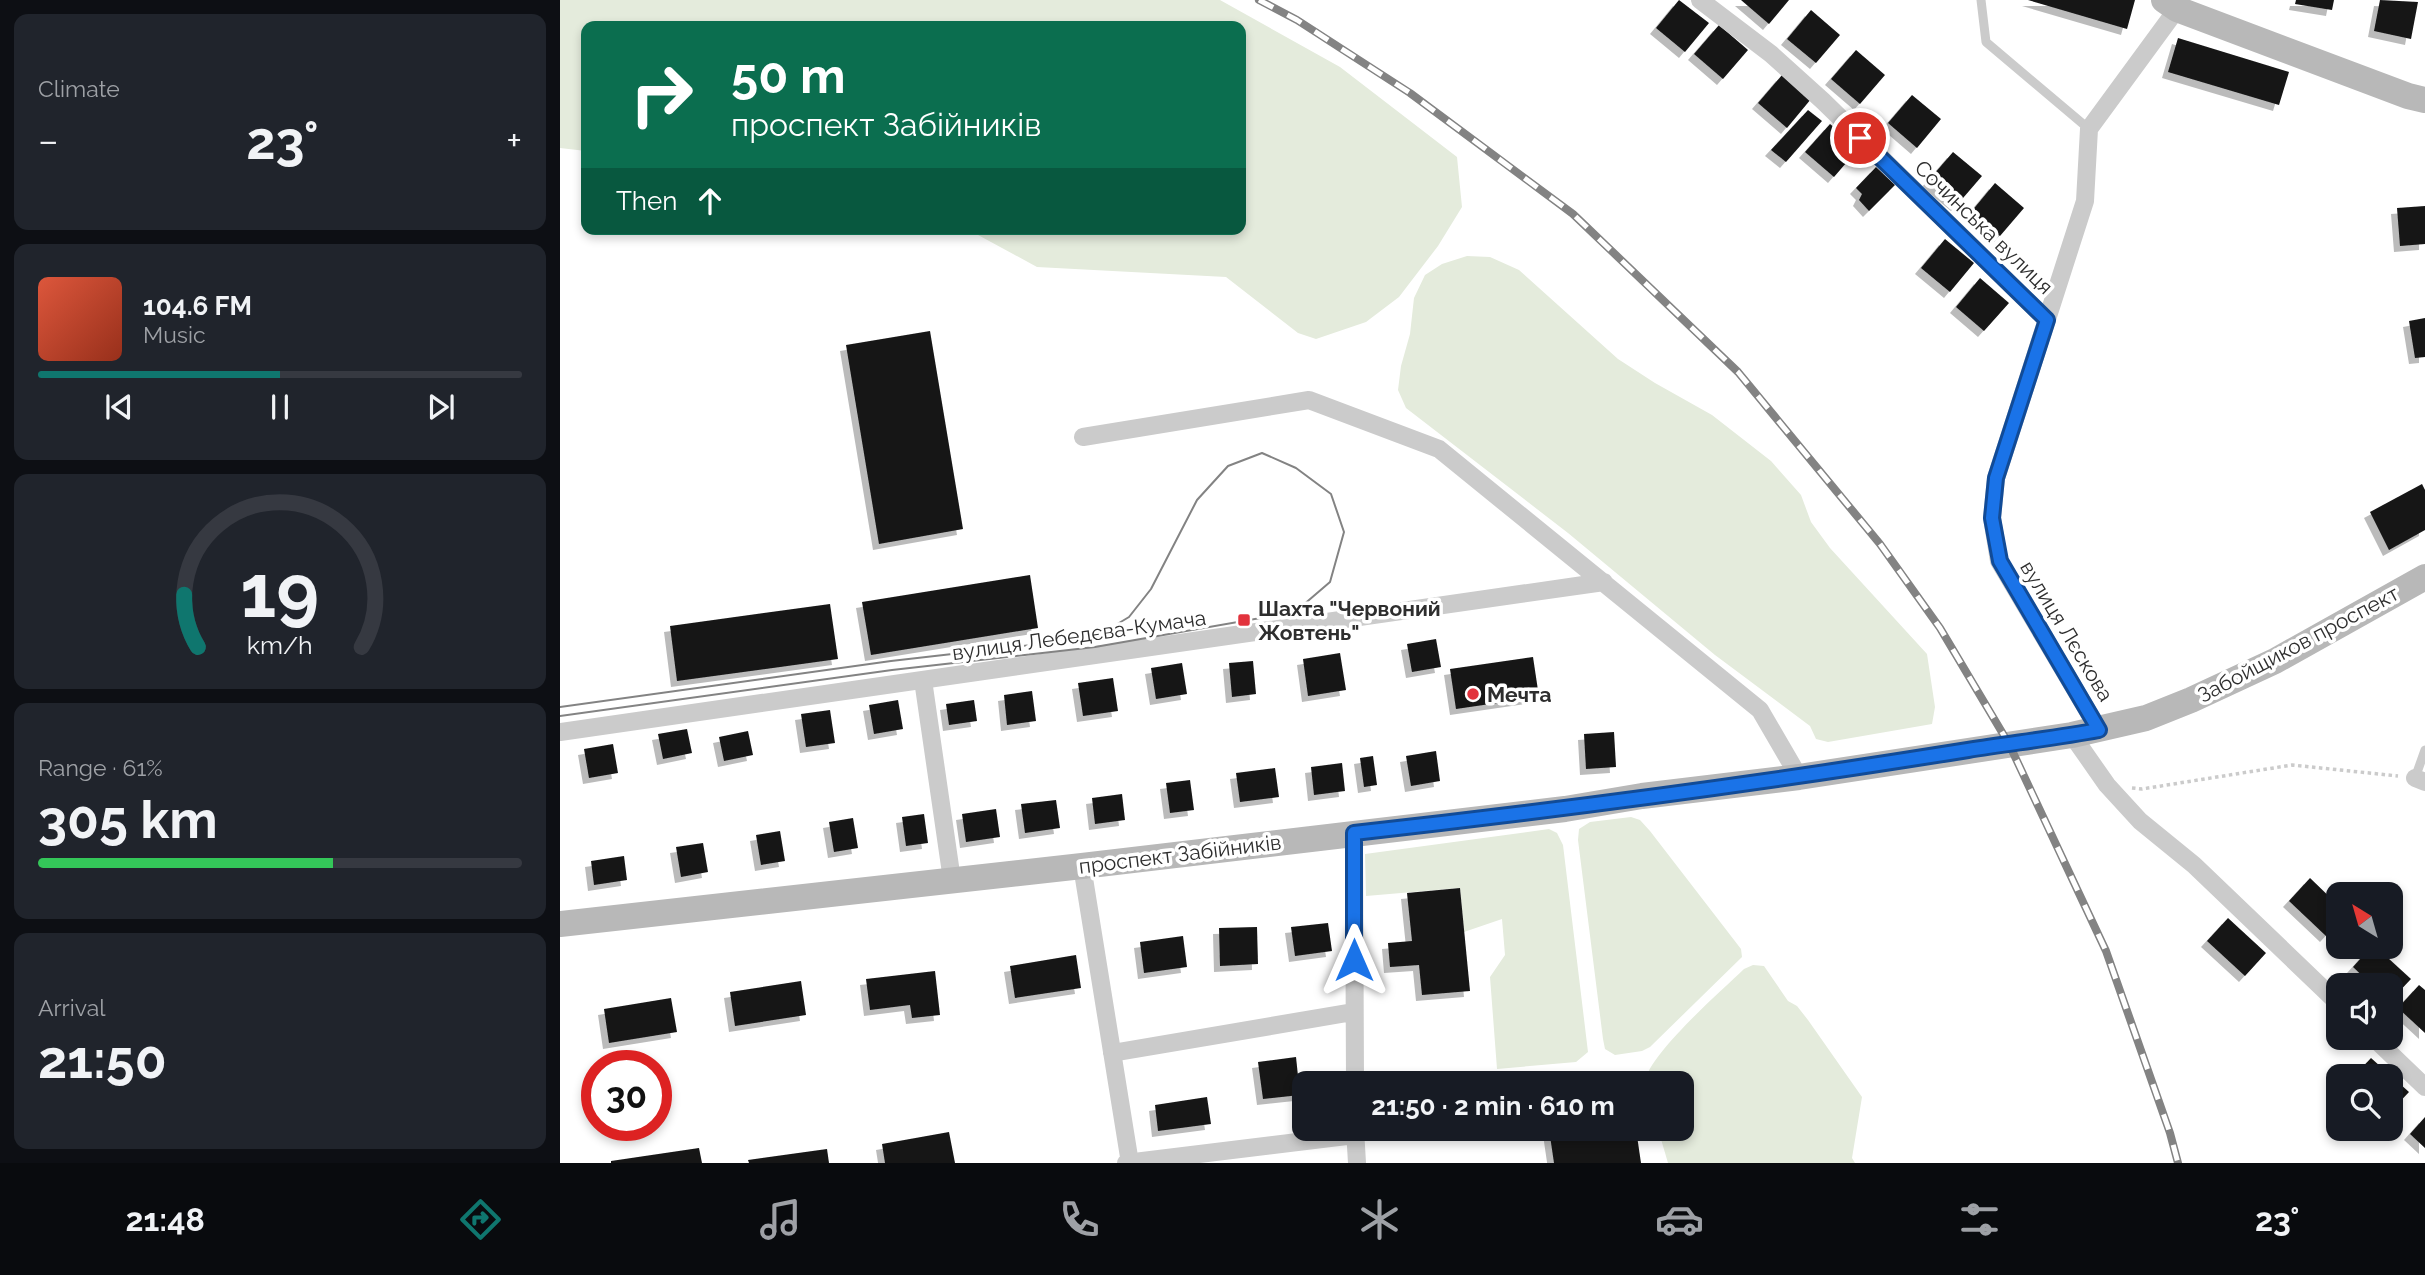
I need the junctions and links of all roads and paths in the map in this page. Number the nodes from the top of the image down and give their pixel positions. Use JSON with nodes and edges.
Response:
{"nodes":[{"id":1,"x":1700,"y":0,"type":"edge"},
{"id":2,"x":1981,"y":0,"type":"edge"},
{"id":3,"x":2170,"y":5,"type":"edge"},
{"id":4,"x":2425,"y":100,"type":"edge"},
{"id":5,"x":2089,"y":129,"type":"junction"},
{"id":6,"x":2047,"y":320,"type":"junction"},
{"id":7,"x":1083,"y":437,"type":"dead end"},
{"id":8,"x":2425,"y":577,"type":"edge"},
{"id":9,"x":1604,"y":582,"type":"junction"},
{"id":10,"x":923,"y":680,"type":"junction"},
{"id":11,"x":2099,"y":730,"type":"junction"},
{"id":12,"x":560,"y":732,"type":"edge"},
{"id":13,"x":2072,"y":735,"type":"junction"},
{"id":14,"x":2425,"y":750,"type":"edge"},
{"id":15,"x":1799,"y":778,"type":"junction"},
{"id":16,"x":2420,"y":780,"type":"edge"},
{"id":17,"x":2107,"y":785,"type":"junction"},
{"id":18,"x":1354,"y":833,"type":"junction"},
{"id":19,"x":1082,"y":866,"type":"junction"},
{"id":20,"x":952,"y":880,"type":"junction"},
{"id":21,"x":560,"y":924,"type":"edge"},
{"id":22,"x":2326,"y":992,"type":"edge"},
{"id":23,"x":1353,"y":1012,"type":"junction"},
{"id":24,"x":2386,"y":1050,"type":"edge"},
{"id":25,"x":1112,"y":1053,"type":"junction"},
{"id":26,"x":1355,"y":1071,"type":"edge"},
{"id":27,"x":2425,"y":1087,"type":"edge"},
{"id":28,"x":1292,"y":1141,"type":"edge"},
{"id":29,"x":1356,"y":1141,"type":"edge"},
{"id":30,"x":1128,"y":1163,"type":"edge"},
{"id":31,"x":1357,"y":1163,"type":"edge"}],
"edges":[{"from":1,"to":6,"type":"street","name":"Сочинська вулиця"},
{"from":2,"to":5,"type":"lane"},
{"from":3,"to":4,"type":"main road"},
{"from":3,"to":5,"type":"street"},
{"from":5,"to":6,"type":"street","name":"вулиця Лєскова"},
{"from":6,"to":11,"type":"street","name":"вулиця Лєскова"},
{"from":7,"to":9,"type":"street"},
{"from":8,"to":11,"type":"main road","name":"Забойщиков проспект"},
{"from":9,"to":10,"type":"street","name":"вулиця Лебедєва-Кумача"},
{"from":9,"to":15,"type":"street"},
{"from":10,"to":12,"type":"street","name":"вулиця Лебедєва-Кумача"},
{"from":10,"to":20,"type":"street"},
{"from":11,"to":13,"type":"main road","name":"Забойщиков проспект"},
{"from":13,"to":15,"type":"main road","name":"Забойщиков проспект"},
{"from":13,"to":17,"type":"street"},
{"from":14,"to":16,"type":"lane"},
{"from":15,"to":18,"type":"main road","name":"проспект Забійників"},
{"from":16,"to":17,"type":"path"},
{"from":17,"to":22,"type":"street"},
{"from":18,"to":19,"type":"main road","name":"проспект Забійників"},
{"from":18,"to":23,"type":"street"},
{"from":19,"to":20,"type":"main road","name":"проспект Забійників"},
{"from":19,"to":25,"type":"street"},
{"from":20,"to":21,"type":"main road","name":"проспект Забійників"},
{"from":23,"to":25,"type":"street"},
{"from":23,"to":26,"type":"street"},
{"from":24,"to":27,"type":"street"},
{"from":25,"to":30,"type":"street"},
{"from":28,"to":30,"type":"street"},
{"from":29,"to":31,"type":"street"}]}
